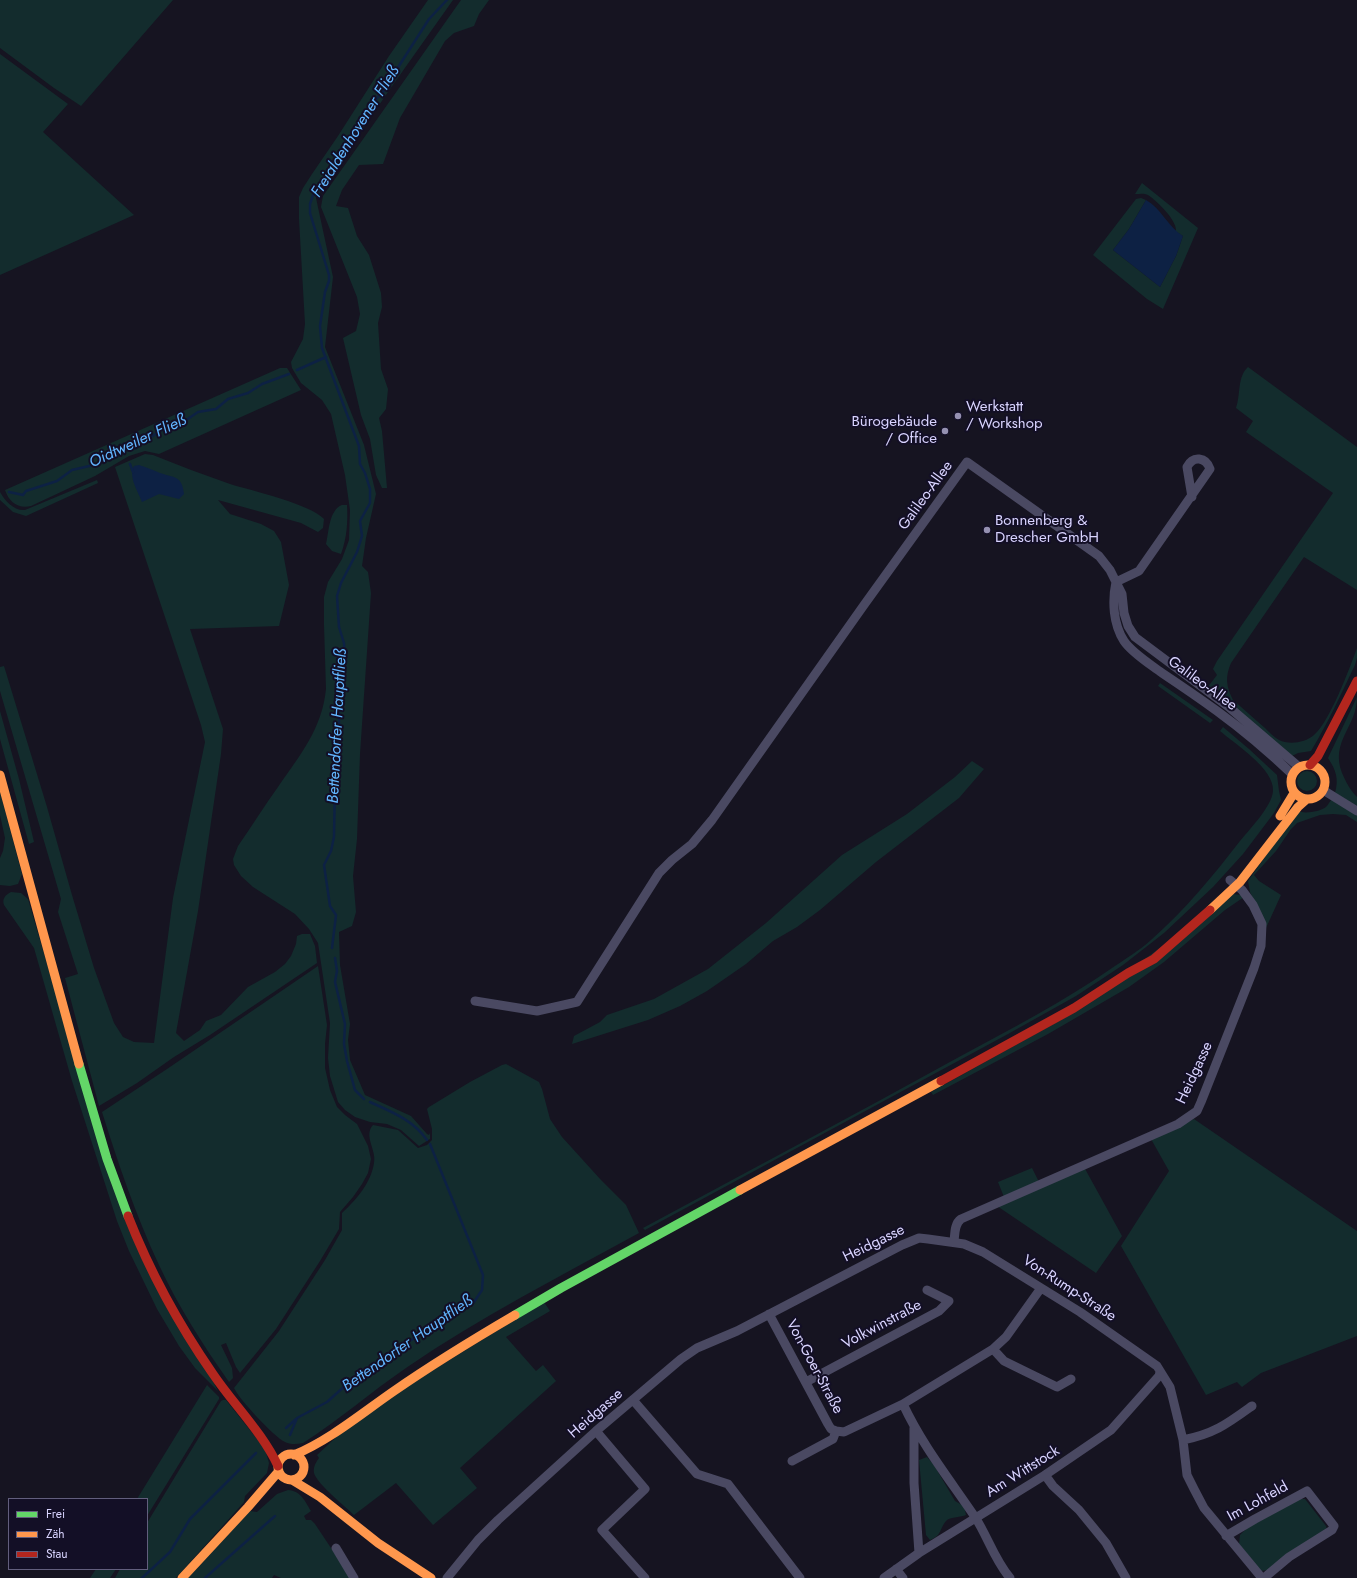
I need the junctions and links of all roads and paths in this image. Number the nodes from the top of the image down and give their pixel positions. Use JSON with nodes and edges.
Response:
{"nodes":[{"id":1,"x":1192,"y":497,"type":"dead end"},
{"id":2,"x":1116,"y":582,"type":"junction"},
{"id":3,"x":1357,"y":681,"type":"edge"},
{"id":4,"x":1357,"y":689,"type":"edge"},
{"id":5,"x":1310,"y":765,"type":"junction"},
{"id":6,"x":1298,"y":767,"type":"junction"},
{"id":7,"x":1322,"y":773,"type":"junction"},
{"id":8,"x":1292,"y":774,"type":"junction"},
{"id":9,"x":0,"y":775,"type":"edge"},
{"id":10,"x":1322,"y":790,"type":"junction"},
{"id":11,"x":1294,"y":793,"type":"junction"},
{"id":12,"x":1307,"y":799,"type":"junction"},
{"id":13,"x":1357,"y":811,"type":"edge"},
{"id":14,"x":1234,"y":882,"type":"junction"},
{"id":15,"x":475,"y":1001,"type":"dead end"},
{"id":16,"x":954,"y":1242,"type":"junction"},
{"id":17,"x":1041,"y":1288,"type":"junction"},
{"id":18,"x":927,"y":1290,"type":"dead end"},
{"id":19,"x":769,"y":1314,"type":"junction"},
{"id":20,"x":993,"y":1349,"type":"junction"},
{"id":21,"x":1160,"y":1372,"type":"junction"},
{"id":22,"x":1071,"y":1379,"type":"dead end"},
{"id":23,"x":806,"y":1382,"type":"junction"},
{"id":24,"x":634,"y":1400,"type":"junction"},
{"id":25,"x":903,"y":1404,"type":"junction"},
{"id":26,"x":1252,"y":1406,"type":"dead end"},
{"id":27,"x":914,"y":1428,"type":"junction"},
{"id":28,"x":596,"y":1431,"type":"junction"},
{"id":29,"x":836,"y":1431,"type":"junction"},
{"id":30,"x":259,"y":1433,"type":"junction"},
{"id":31,"x":331,"y":1434,"type":"junction"},
{"id":32,"x":1183,"y":1440,"type":"junction"},
{"id":33,"x":292,"y":1454,"type":"junction"},
{"id":34,"x":792,"y":1461,"type":"dead end"},
{"id":35,"x":278,"y":1469,"type":"junction"},
{"id":36,"x":307,"y":1474,"type":"junction"},
{"id":37,"x":1045,"y":1475,"type":"junction"},
{"id":38,"x":290,"y":1480,"type":"junction"},
{"id":39,"x":248,"y":1507,"type":"junction"},
{"id":40,"x":335,"y":1508,"type":"junction"},
{"id":41,"x":976,"y":1518,"type":"junction"},
{"id":42,"x":1226,"y":1536,"type":"junction"},
{"id":43,"x":336,"y":1548,"type":"dead end"},
{"id":44,"x":919,"y":1553,"type":"junction"},
{"id":45,"x":896,"y":1569,"type":"junction"},
{"id":46,"x":182,"y":1578,"type":"edge"},
{"id":47,"x":354,"y":1578,"type":"edge"},
{"id":48,"x":431,"y":1578,"type":"edge"},
{"id":49,"x":447,"y":1578,"type":"edge"},
{"id":50,"x":645,"y":1578,"type":"edge"},
{"id":51,"x":800,"y":1578,"type":"edge"},
{"id":52,"x":884,"y":1578,"type":"edge"},
{"id":53,"x":903,"y":1578,"type":"edge"},
{"id":54,"x":1010,"y":1578,"type":"edge"},
{"id":55,"x":1126,"y":1578,"type":"edge"},
{"id":56,"x":1263,"y":1578,"type":"edge"}],
"edges":[{"from":1,"to":2,"type":"street"},
{"from":2,"to":6,"type":"street","name":"Galileo-Allee"},
{"from":2,"to":8,"type":"street","name":"Galileo-Allee"},
{"from":2,"to":15,"type":"street","name":"Galileo-Allee"},
{"from":3,"to":5,"type":"street"},
{"from":4,"to":7,"type":"street"},
{"from":5,"to":6,"type":"street"},
{"from":5,"to":7,"type":"street"},
{"from":6,"to":8,"type":"street"},
{"from":7,"to":10,"type":"street"},
{"from":8,"to":11,"type":"street"},
{"from":9,"to":30,"type":"street"},
{"from":10,"to":12,"type":"street"},
{"from":10,"to":13,"type":"street"},
{"from":11,"to":12,"type":"street"},
{"from":11,"to":14,"type":"street"},
{"from":12,"to":14,"type":"street"},
{"from":14,"to":16,"type":"street","name":"Heidgasse"},
{"from":14,"to":31,"type":"street"},
{"from":16,"to":17,"type":"street","name":"Von-Rump-Straße"},
{"from":16,"to":19,"type":"street","name":"Heidgasse"},
{"from":17,"to":20,"type":"street"},
{"from":17,"to":21,"type":"street","name":"Von-Rump-Straße"},
{"from":18,"to":23,"type":"street","name":"Volkwinstraße"},
{"from":19,"to":23,"type":"street","name":"Von-Goer-Straße"},
{"from":19,"to":24,"type":"street","name":"Heidgasse"},
{"from":20,"to":22,"type":"street"},
{"from":20,"to":25,"type":"street"},
{"from":21,"to":32,"type":"street","name":"Im Lohfeld"},
{"from":21,"to":37,"type":"street","name":"Am Wittstock"},
{"from":23,"to":29,"type":"street","name":"Von-Goer-Straße"},
{"from":24,"to":28,"type":"street","name":"Heidgasse"},
{"from":24,"to":51,"type":"street"},
{"from":25,"to":27,"type":"street"},
{"from":25,"to":29,"type":"street"},
{"from":26,"to":32,"type":"street"},
{"from":27,"to":41,"type":"street"},
{"from":27,"to":44,"type":"street"},
{"from":28,"to":49,"type":"street","name":"Heidgasse"},
{"from":28,"to":50,"type":"street"},
{"from":29,"to":34,"type":"street"},
{"from":30,"to":33,"type":"street"},
{"from":30,"to":35,"type":"street"},
{"from":31,"to":33,"type":"street"},
{"from":31,"to":36,"type":"street"},
{"from":32,"to":42,"type":"street","name":"Im Lohfeld"},
{"from":33,"to":35,"type":"street"},
{"from":33,"to":36,"type":"street"},
{"from":35,"to":38,"type":"street"},
{"from":35,"to":39,"type":"street"},
{"from":36,"to":38,"type":"street"},
{"from":36,"to":40,"type":"street"},
{"from":37,"to":41,"type":"street","name":"Am Wittstock"},
{"from":37,"to":55,"type":"street"},
{"from":38,"to":39,"type":"street"},
{"from":38,"to":40,"type":"street"},
{"from":39,"to":46,"type":"street"},
{"from":40,"to":48,"type":"street"},
{"from":41,"to":44,"type":"street","name":"Am Wittstock"},
{"from":41,"to":54,"type":"street"},
{"from":42,"to":56,"type":"street","name":"Im Lohfeld"},
{"from":42,"to":56,"type":"street","name":"Im Lohfeld"},
{"from":43,"to":47,"type":"street"},
{"from":44,"to":45,"type":"street","name":"Am Wittstock"},
{"from":45,"to":52,"type":"street","name":"Am Wittstock"},
{"from":45,"to":53,"type":"street"}]}
